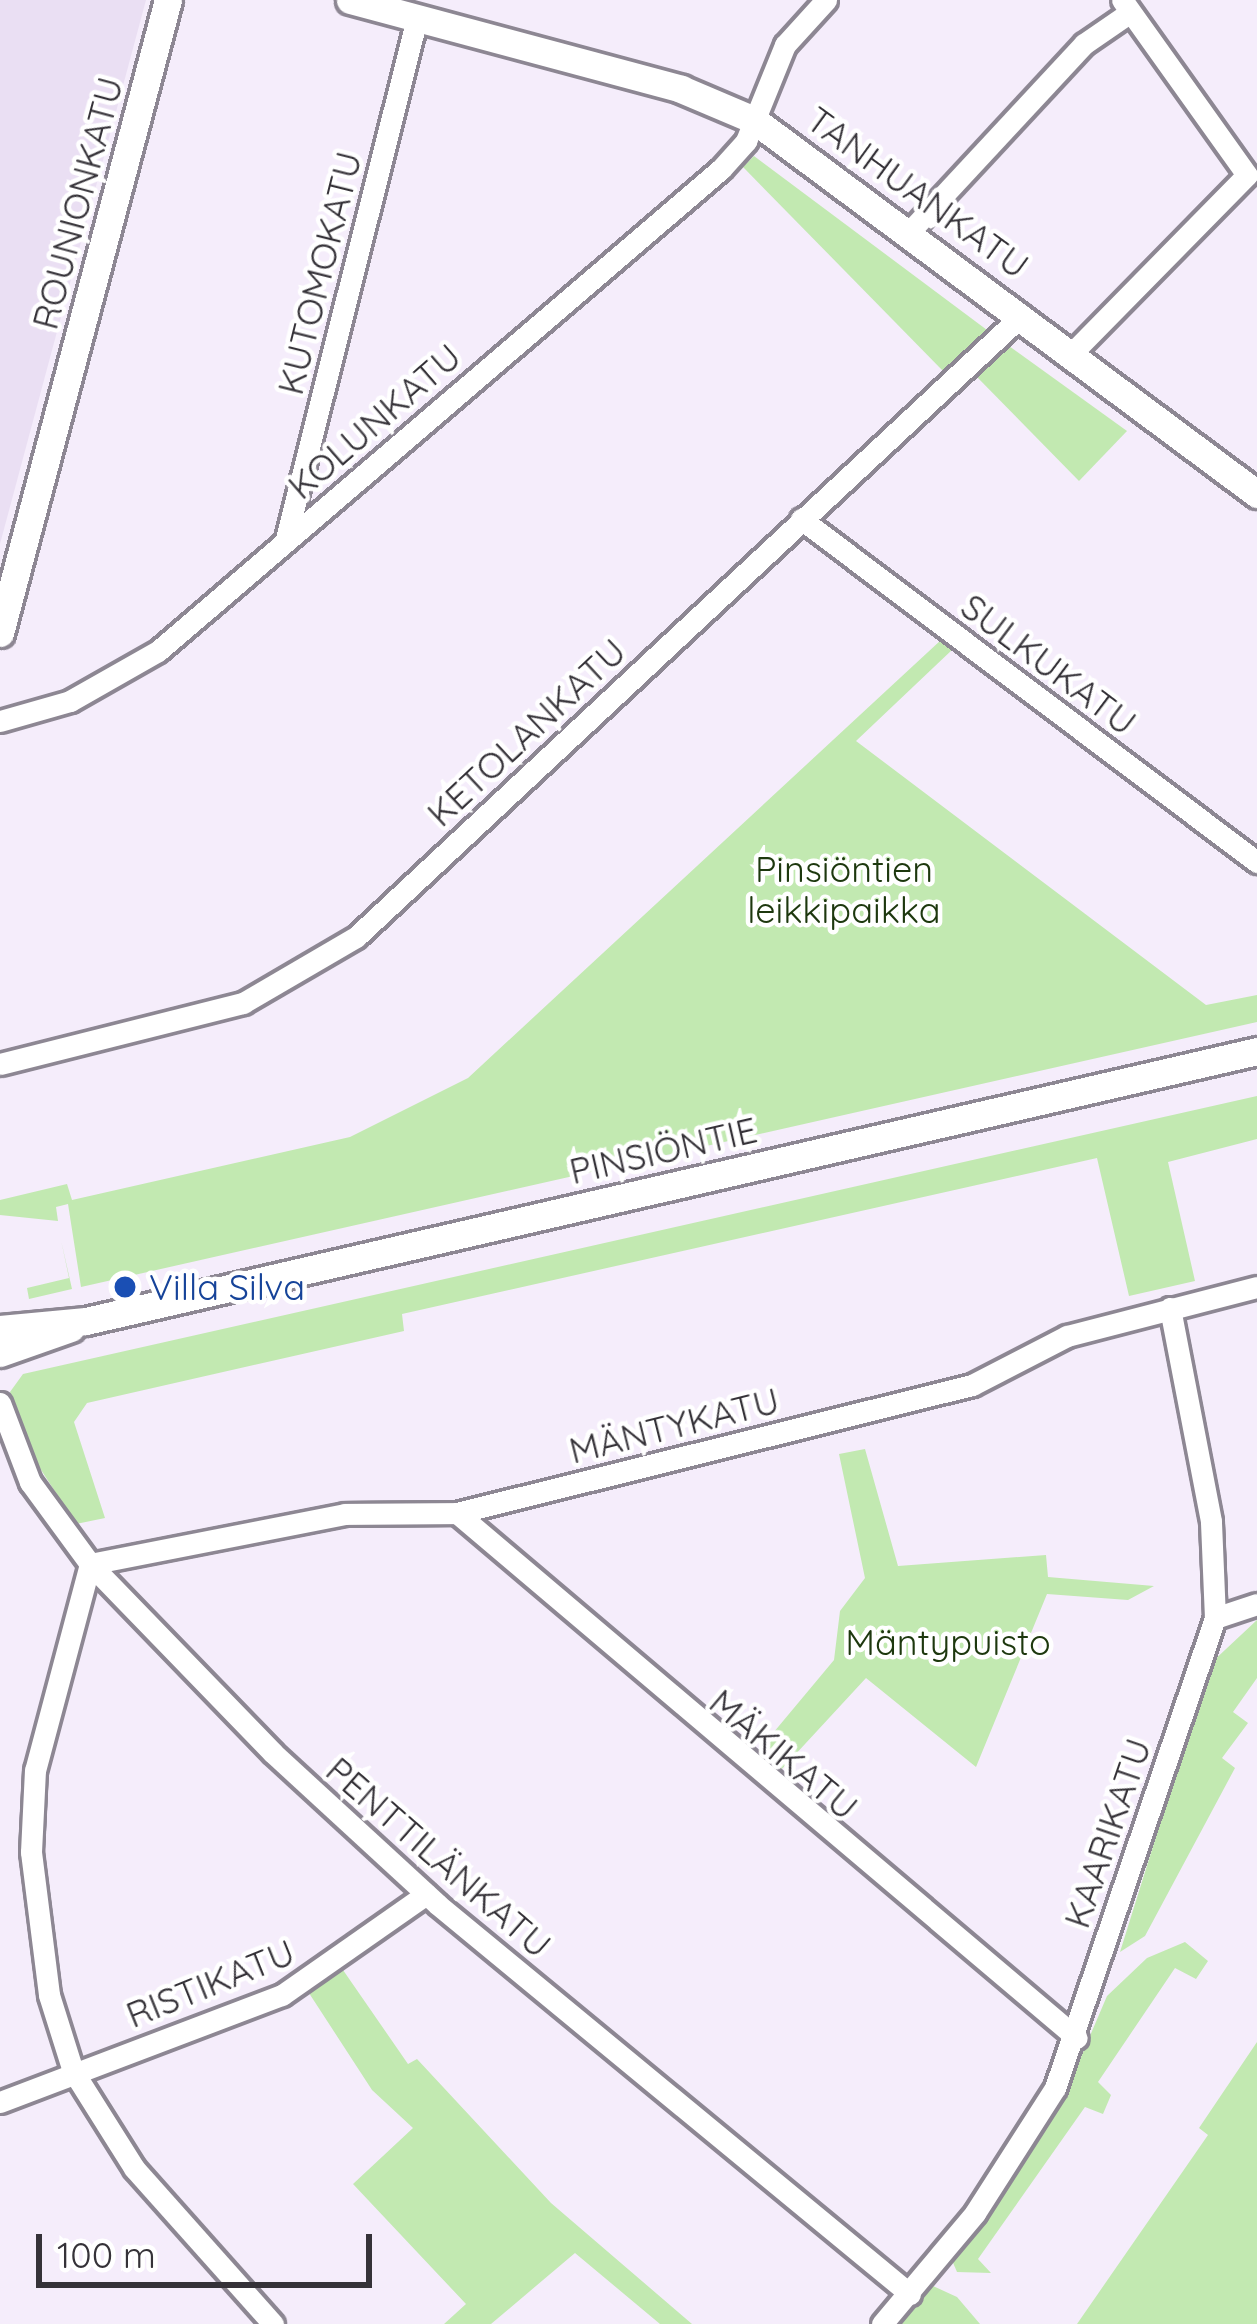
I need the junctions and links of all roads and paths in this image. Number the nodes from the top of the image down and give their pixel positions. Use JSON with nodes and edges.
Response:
{"nodes":[{"id":1,"x":168,"y":0,"type":"edge"},
{"id":2,"x":350,"y":0,"type":"edge"},
{"id":3,"x":826,"y":0,"type":"edge"},
{"id":4,"x":1126,"y":6,"type":"edge"},
{"id":5,"x":416,"y":22,"type":"junction"},
{"id":6,"x":754,"y":120,"type":"junction"},
{"id":7,"x":1252,"y":179,"type":"edge"},
{"id":8,"x":913,"y":228,"type":"junction"},
{"id":9,"x":1022,"y":315,"type":"junction"},
{"id":10,"x":1073,"y":352,"type":"junction"},
{"id":11,"x":1252,"y":480,"type":"edge"},
{"id":12,"x":802,"y":519,"type":"junction"},
{"id":13,"x":286,"y":540,"type":"junction"},
{"id":14,"x":0,"y":633,"type":"edge"},
{"id":15,"x":0,"y":721,"type":"edge"},
{"id":16,"x":1257,"y":862,"type":"edge"},
{"id":17,"x":1257,"y":1051,"type":"edge"},
{"id":18,"x":0,"y":1064,"type":"edge"},
{"id":19,"x":1257,"y":1287,"type":"edge"},
{"id":20,"x":1170,"y":1307,"type":"junction"},
{"id":21,"x":86,"y":1321,"type":"junction"},
{"id":22,"x":0,"y":1329,"type":"edge"},
{"id":23,"x":0,"y":1353,"type":"edge"},
{"id":24,"x":0,"y":1403,"type":"edge"},
{"id":25,"x":457,"y":1513,"type":"junction"},
{"id":26,"x":90,"y":1564,"type":"junction"},
{"id":27,"x":1257,"y":1604,"type":"edge"},
{"id":28,"x":1215,"y":1618,"type":"junction"},
{"id":29,"x":426,"y":1894,"type":"junction"},
{"id":30,"x":1076,"y":2038,"type":"junction"},
{"id":31,"x":74,"y":2072,"type":"junction"},
{"id":32,"x":0,"y":2102,"type":"edge"},
{"id":33,"x":910,"y":2294,"type":"junction"},
{"id":34,"x":273,"y":2324,"type":"edge"},
{"id":35,"x":882,"y":2324,"type":"edge"}],
"edges":[{"from":1,"to":14,"type":"main road","name":"ROUNIONKATU"},
{"from":2,"to":5,"type":"main road","name":"TANHUANKATU"},
{"from":3,"to":6,"type":"street","name":"KOLUNKATU"},
{"from":4,"to":7,"type":"street"},
{"from":4,"to":8,"type":"street"},
{"from":5,"to":6,"type":"main road","name":"TANHUANKATU"},
{"from":5,"to":13,"type":"street","name":"KUTOMOKATU"},
{"from":6,"to":8,"type":"main road","name":"TANHUANKATU"},
{"from":6,"to":13,"type":"street","name":"KOLUNKATU"},
{"from":7,"to":10,"type":"street"},
{"from":8,"to":9,"type":"main road","name":"TANHUANKATU"},
{"from":9,"to":10,"type":"main road","name":"TANHUANKATU"},
{"from":9,"to":12,"type":"street","name":"KETOLANKATU"},
{"from":10,"to":11,"type":"main road","name":"TANHUANKATU"},
{"from":12,"to":16,"type":"street","name":"SULKUKATU"},
{"from":12,"to":18,"type":"street","name":"KETOLANKATU"},
{"from":13,"to":15,"type":"street","name":"KOLUNKATU"},
{"from":17,"to":21,"type":"main road","name":"PINSIÖNTIE"},
{"from":19,"to":20,"type":"street","name":"MÄNTYKATU"},
{"from":20,"to":25,"type":"street","name":"MÄNTYKATU"},
{"from":20,"to":28,"type":"street","name":"KAARIKATU"},
{"from":21,"to":22,"type":"main road","name":"PINSIÖNTIE"},
{"from":21,"to":23,"type":"main road","name":"PINSIÖNTIE"},
{"from":24,"to":26,"type":"street","name":"PENTTILÄNKATU"},
{"from":25,"to":26,"type":"street","name":"MÄNTYKATU"},
{"from":25,"to":30,"type":"street","name":"MÄKIKATU"},
{"from":26,"to":29,"type":"street","name":"PENTTILÄNKATU"},
{"from":26,"to":31,"type":"street"},
{"from":27,"to":28,"type":"street"},
{"from":28,"to":30,"type":"street","name":"KAARIKATU"},
{"from":29,"to":31,"type":"street","name":"RISTIKATU"},
{"from":29,"to":33,"type":"street","name":"PENTTILÄNKATU"},
{"from":30,"to":33,"type":"street","name":"KAARIKATU"},
{"from":31,"to":32,"type":"street","name":"RISTIKATU"},
{"from":31,"to":34,"type":"street"},
{"from":33,"to":35,"type":"street","name":"KAARIKATU"}]}
